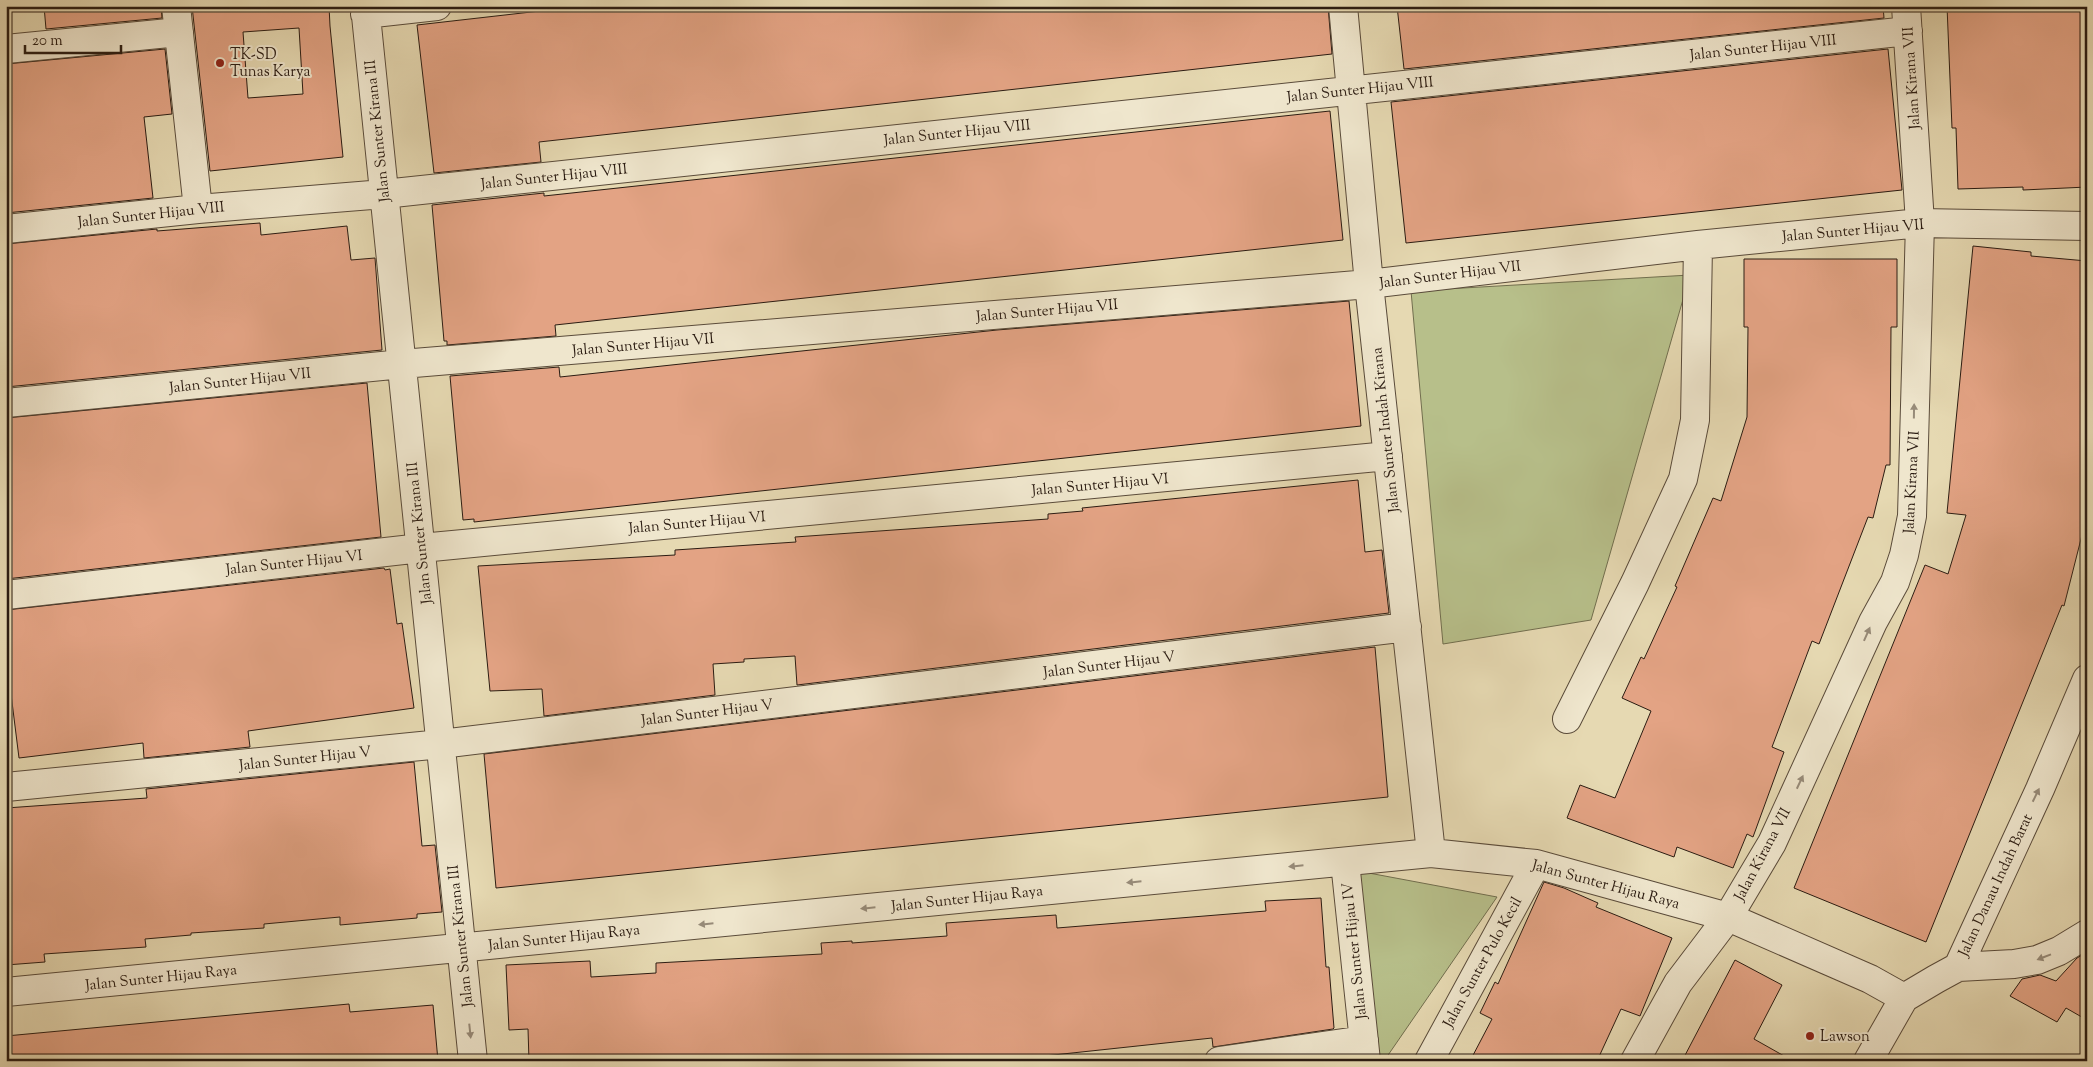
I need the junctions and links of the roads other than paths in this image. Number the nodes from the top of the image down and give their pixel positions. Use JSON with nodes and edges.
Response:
{"nodes":[{"id":1,"x":437,"y":6,"type":"edge"},
{"id":2,"x":1343,"y":6,"type":"edge"},
{"id":3,"x":365,"y":10,"type":"edge"},
{"id":4,"x":177,"y":19,"type":"edge"},
{"id":5,"x":1907,"y":19,"type":"edge"},
{"id":6,"x":6,"y":49,"type":"edge"},
{"id":7,"x":1351,"y":91,"type":"junction"},
{"id":8,"x":384,"y":194,"type":"junction"},
{"id":9,"x":198,"y":209,"type":"junction"},
{"id":10,"x":1920,"y":223,"type":"junction"},
{"id":11,"x":2087,"y":226,"type":"edge"},
{"id":12,"x":6,"y":229,"type":"edge"},
{"id":13,"x":1698,"y":245,"type":"junction"},
{"id":14,"x":1370,"y":284,"type":"junction"},
{"id":15,"x":402,"y":364,"type":"junction"},
{"id":16,"x":6,"y":403,"type":"edge"},
{"id":17,"x":1388,"y":456,"type":"junction"},
{"id":18,"x":421,"y":548,"type":"junction"},
{"id":19,"x":6,"y":595,"type":"edge"},
{"id":20,"x":1407,"y":627,"type":"junction"},
{"id":21,"x":2087,"y":679,"type":"edge"},
{"id":22,"x":1567,"y":719,"type":"dead end"},
{"id":23,"x":441,"y":744,"type":"junction"},
{"id":24,"x":6,"y":787,"type":"edge"},
{"id":25,"x":1431,"y":853,"type":"junction"},
{"id":26,"x":1344,"y":862,"type":"junction"},
{"id":27,"x":1536,"y":864,"type":"junction"},
{"id":28,"x":1728,"y":917,"type":"junction"},
{"id":29,"x":2087,"y":934,"type":"edge"},
{"id":30,"x":462,"y":947,"type":"junction"},
{"id":31,"x":1958,"y":967,"type":"junction"},
{"id":32,"x":6,"y":992,"type":"edge"},
{"id":33,"x":1904,"y":998,"type":"junction"},
{"id":34,"x":1365,"y":1050,"type":"edge"},
{"id":35,"x":474,"y":1061,"type":"edge"},
{"id":36,"x":1219,"y":1061,"type":"edge"},
{"id":37,"x":1429,"y":1061,"type":"edge"},
{"id":38,"x":1635,"y":1061,"type":"edge"},
{"id":39,"x":1868,"y":1061,"type":"edge"}],
"edges":[{"from":1,"to":3,"type":"street"},
{"from":2,"to":7,"type":"street","name":"Jalan Sunter Indah Kirana"},
{"from":3,"to":8,"type":"street","name":"Jalan Sunter Kirana III"},
{"from":4,"to":6,"type":"street"},
{"from":4,"to":9,"type":"street"},
{"from":5,"to":7,"type":"street","name":"Jalan Sunter Hijau VIII"},
{"from":5,"to":10,"type":"street","name":"Jalan Kirana VII"},
{"from":7,"to":8,"type":"street","name":"Jalan Sunter Hijau VIII"},
{"from":7,"to":14,"type":"street","name":"Jalan Sunter Indah Kirana"},
{"from":8,"to":9,"type":"street","name":"Jalan Sunter Hijau VIII"},
{"from":8,"to":15,"type":"street","name":"Jalan Sunter Kirana III"},
{"from":9,"to":12,"type":"street","name":"Jalan Sunter Hijau VIII"},
{"from":10,"to":11,"type":"street","name":"Jalan Sunter Hijau VII"},
{"from":10,"to":13,"type":"street","name":"Jalan Sunter Hijau VII"},
{"from":28,"to":10,"type":"street","name":"Jalan Kirana VII","one_way":true},
{"from":13,"to":14,"type":"street","name":"Jalan Sunter Hijau VII"},
{"from":13,"to":22,"type":"street"},
{"from":14,"to":15,"type":"street","name":"Jalan Sunter Hijau VII"},
{"from":14,"to":17,"type":"street","name":"Jalan Sunter Indah Kirana"},
{"from":15,"to":16,"type":"street","name":"Jalan Sunter Hijau VII"},
{"from":15,"to":18,"type":"street","name":"Jalan Sunter Kirana III"},
{"from":17,"to":18,"type":"street","name":"Jalan Sunter Hijau VI"},
{"from":17,"to":20,"type":"street","name":"Jalan Sunter Indah Kirana"},
{"from":18,"to":19,"type":"street","name":"Jalan Sunter Hijau VI"},
{"from":18,"to":23,"type":"street","name":"Jalan Sunter Kirana III"},
{"from":20,"to":23,"type":"street","name":"Jalan Sunter Hijau V"},
{"from":20,"to":25,"type":"street","name":"Jalan Sunter Indah Kirana"},
{"from":31,"to":21,"type":"street","name":"Jalan Danau Indah Barat","one_way":true},
{"from":23,"to":24,"type":"street","name":"Jalan Sunter Hijau V"},
{"from":23,"to":30,"type":"street","name":"Jalan Sunter Kirana III"},
{"from":25,"to":26,"type":"street","name":"Jalan Sunter Hijau Raya"},
{"from":25,"to":27,"type":"street","name":"Jalan Sunter Hijau Raya"},
{"from":26,"to":30,"type":"street","name":"Jalan Sunter Hijau Raya","one_way":true},
{"from":26,"to":34,"type":"street","name":"Jalan Sunter Hijau IV"},
{"from":27,"to":28,"type":"street","name":"Jalan Sunter Hijau Raya"},
{"from":27,"to":37,"type":"street","name":"Jalan Sunter Pulo Kecil"},
{"from":28,"to":33,"type":"street","name":"Jalan Sunter Hijau Raya"},
{"from":28,"to":38,"type":"street","name":"Jalan Kirana VII"},
{"from":29,"to":31,"type":"street","name":"Jalan Danau Indah Barat","one_way":true},
{"from":30,"to":32,"type":"street","name":"Jalan Sunter Hijau Raya"},
{"from":30,"to":35,"type":"street","name":"Jalan Sunter Kirana III","one_way":true},
{"from":31,"to":33,"type":"street"},
{"from":33,"to":39,"type":"street"},
{"from":34,"to":36,"type":"street","name":"Jalan Sunter Hijau IV"}]}
